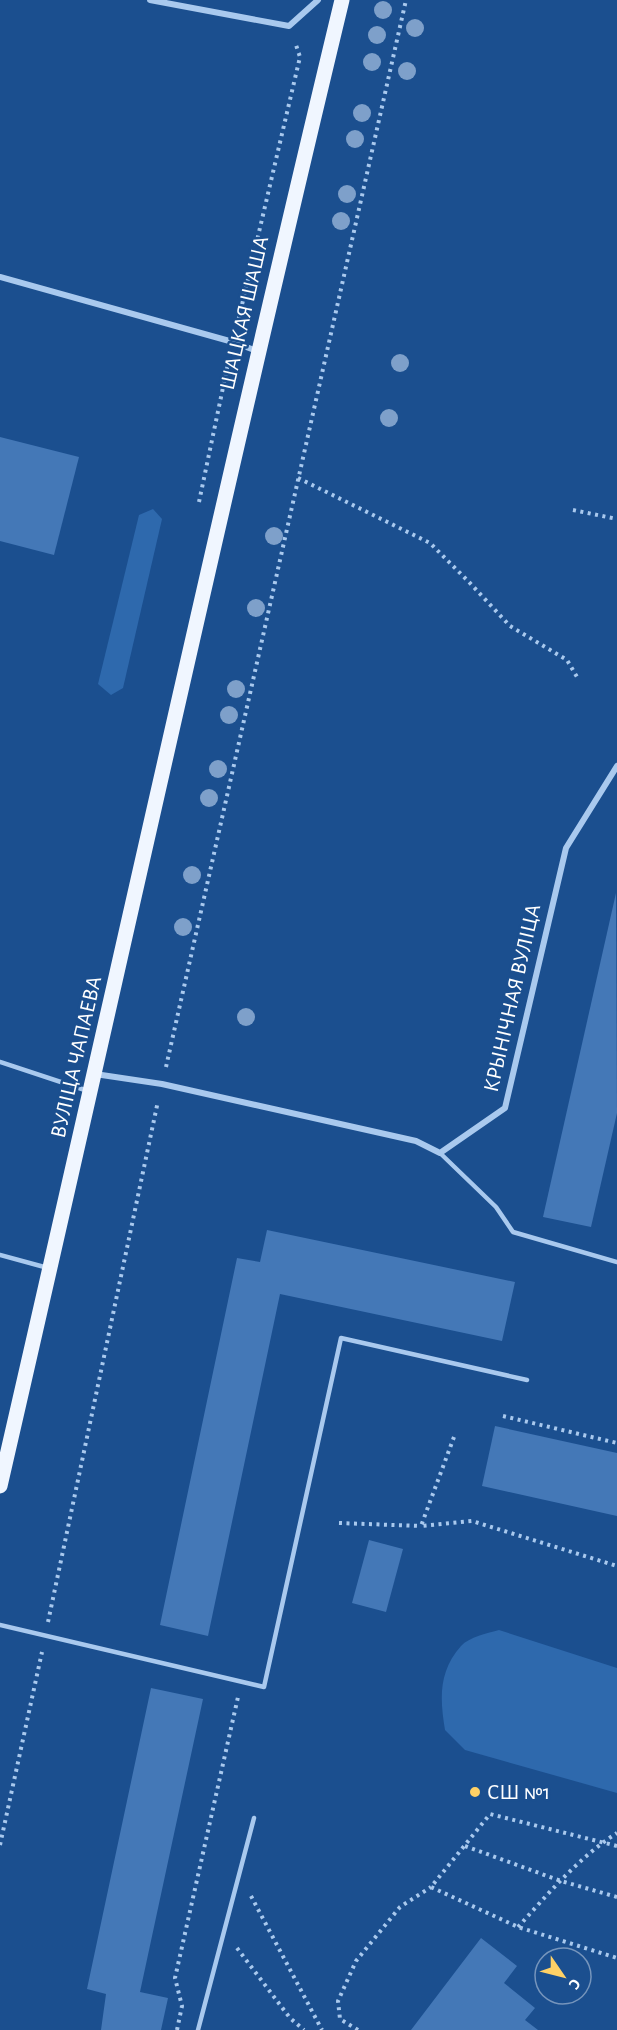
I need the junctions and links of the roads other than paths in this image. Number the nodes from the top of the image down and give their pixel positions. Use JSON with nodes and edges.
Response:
{"nodes":[{"id":1,"x":150,"y":0,"type":"edge"},
{"id":2,"x":318,"y":0,"type":"edge"},
{"id":3,"x":342,"y":0,"type":"edge"},
{"id":4,"x":0,"y":277,"type":"edge"},
{"id":5,"x":258,"y":351,"type":"junction"},
{"id":6,"x":193,"y":638,"type":"joint"},
{"id":7,"x":617,"y":766,"type":"edge"},
{"id":8,"x":0,"y":1062,"type":"edge"},
{"id":9,"x":95,"y":1074,"type":"junction"},
{"id":10,"x":91,"y":1092,"type":"junction"},
{"id":11,"x":440,"y":1153,"type":"junction"},
{"id":12,"x":0,"y":1255,"type":"edge"},
{"id":13,"x":617,"y":1262,"type":"edge"},
{"id":14,"x":50,"y":1269,"type":"junction"},
{"id":15,"x":527,"y":1380,"type":"dead end"},
{"id":16,"x":0,"y":1486,"type":"edge"},
{"id":17,"x":0,"y":1625,"type":"edge"},
{"id":18,"x":254,"y":1818,"type":"dead end"},
{"id":19,"x":198,"y":2030,"type":"edge"}],
"edges":[{"from":1,"to":2,"type":"street"},
{"from":3,"to":5,"type":"main road","name":"ШАЦКАЯ ШАША"},
{"from":4,"to":5,"type":"street"},
{"from":5,"to":6,"type":"main road","name":"ШАЦКАЯ ШАША"},
{"from":6,"to":9,"type":"main road","name":"ВУЛІЦА ЧАПАЕВА"},
{"from":7,"to":11,"type":"street","name":"КРЫНІЧНАЯ ВУЛІЦА"},
{"from":8,"to":10,"type":"lane"},
{"from":9,"to":10,"type":"main road","name":"ВУЛІЦА ЧАПАЕВА"},
{"from":9,"to":11,"type":"street"},
{"from":10,"to":14,"type":"main road","name":"ВУЛІЦА ЧАПАЕВА"},
{"from":11,"to":13,"type":"lane"},
{"from":12,"to":14,"type":"lane"},
{"from":14,"to":16,"type":"main road","name":"ВУЛІЦА ЧАПАЕВА"},
{"from":15,"to":17,"type":"lane"},
{"from":18,"to":19,"type":"lane"}]}
